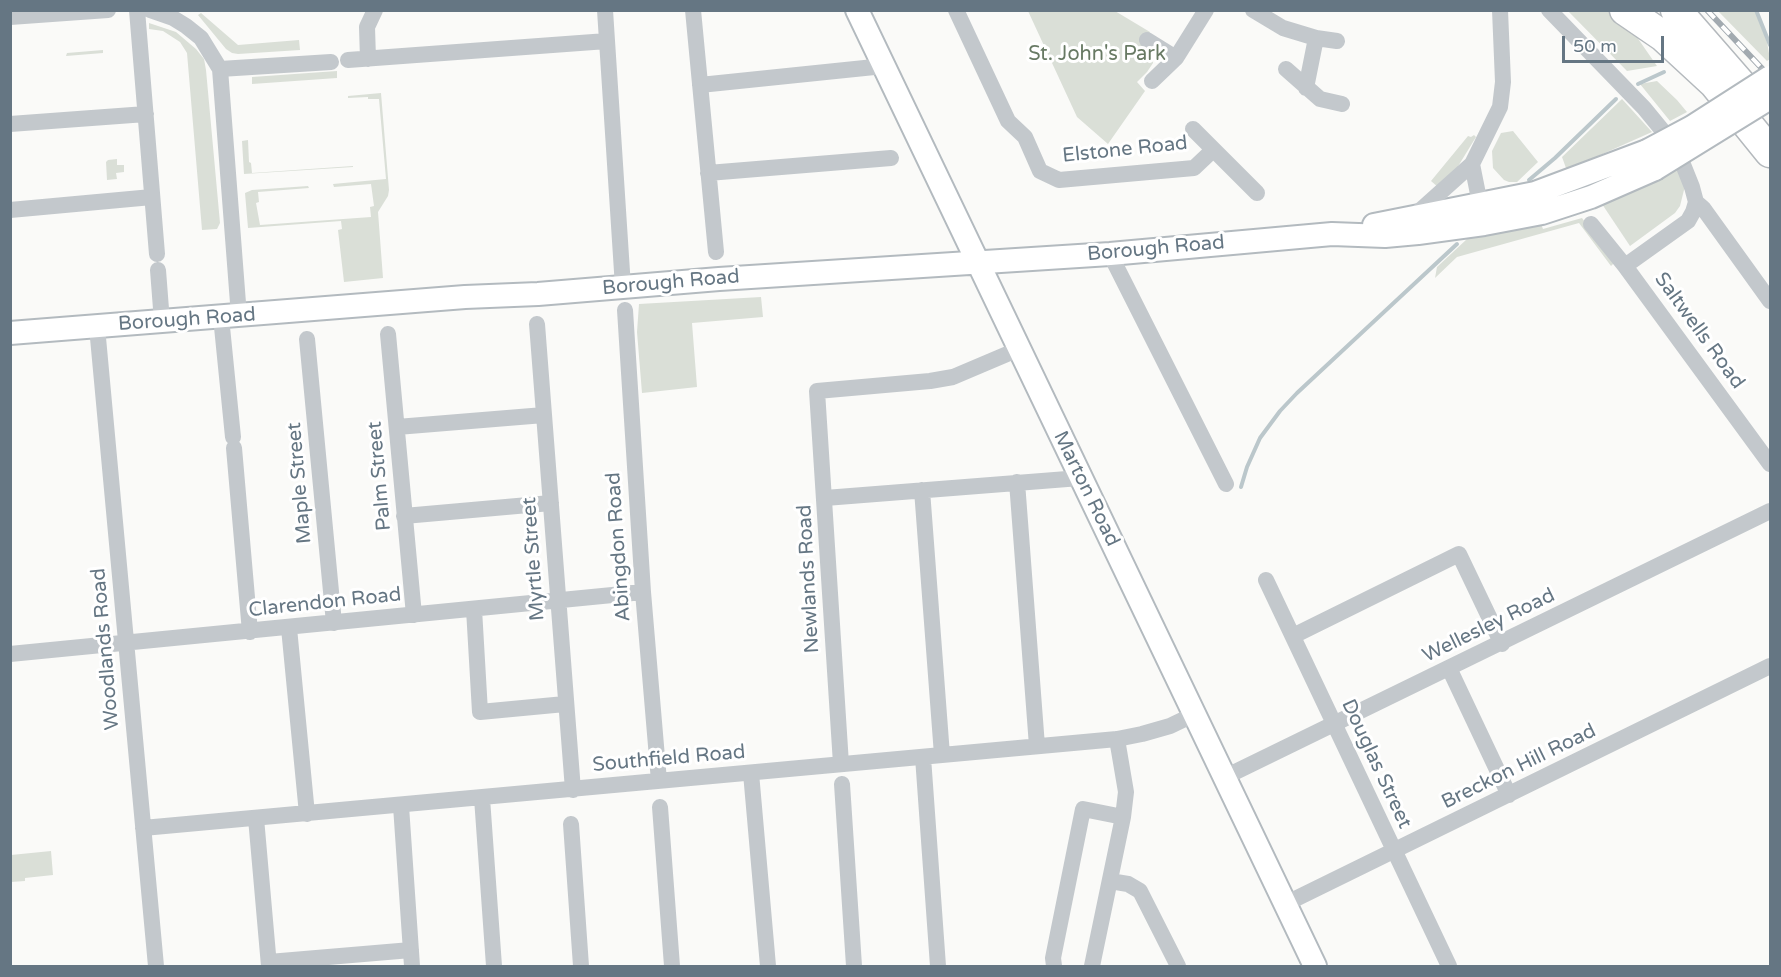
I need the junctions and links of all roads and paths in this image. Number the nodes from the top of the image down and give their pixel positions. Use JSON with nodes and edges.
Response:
{"nodes":[{"id":1,"x":108,"y":10,"type":"edge"},
{"id":2,"x":137,"y":10,"type":"edge"},
{"id":3,"x":150,"y":10,"type":"edge"},
{"id":4,"x":375,"y":10,"type":"edge"},
{"id":5,"x":605,"y":10,"type":"edge"},
{"id":6,"x":693,"y":10,"type":"edge"},
{"id":7,"x":857,"y":10,"type":"edge"},
{"id":8,"x":956,"y":10,"type":"edge"},
{"id":9,"x":1206,"y":10,"type":"edge"},
{"id":10,"x":1253,"y":10,"type":"edge"},
{"id":11,"x":1500,"y":10,"type":"edge"},
{"id":12,"x":1549,"y":10,"type":"edge"},
{"id":13,"x":1625,"y":10,"type":"edge"},
{"id":14,"x":1676,"y":10,"type":"edge"},
{"id":15,"x":10,"y":17,"type":"edge"},
{"id":16,"x":1316,"y":38,"type":"junction"},
{"id":17,"x":1147,"y":40,"type":"dead end"},
{"id":18,"x":607,"y":41,"type":"junction"},
{"id":19,"x":1337,"y":41,"type":"dead end"},
{"id":20,"x":1176,"y":58,"type":"junction"},
{"id":21,"x":368,"y":59,"type":"junction"},
{"id":22,"x":884,"y":66,"type":"junction"},
{"id":23,"x":220,"y":69,"type":"junction"},
{"id":24,"x":1286,"y":69,"type":"dead end"},
{"id":25,"x":1770,"y":78,"type":"edge"},
{"id":26,"x":1152,"y":81,"type":"dead end"},
{"id":27,"x":700,"y":85,"type":"junction"},
{"id":28,"x":1306,"y":88,"type":"junction"},
{"id":29,"x":1770,"y":98,"type":"edge"},
{"id":30,"x":1342,"y":104,"type":"dead end"},
{"id":31,"x":146,"y":114,"type":"junction"},
{"id":32,"x":1770,"y":120,"type":"edge"},
{"id":33,"x":10,"y":124,"type":"edge"},
{"id":34,"x":1193,"y":129,"type":"dead end"},
{"id":35,"x":1213,"y":150,"type":"junction"},
{"id":36,"x":1770,"y":152,"type":"edge"},
{"id":37,"x":891,"y":158,"type":"dead end"},
{"id":38,"x":1472,"y":164,"type":"junction"},
{"id":39,"x":708,"y":173,"type":"junction"},
{"id":40,"x":1257,"y":193,"type":"dead end"},
{"id":41,"x":152,"y":197,"type":"junction"},
{"id":42,"x":1696,"y":202,"type":"junction"},
{"id":43,"x":1538,"y":203,"type":"junction"},
{"id":44,"x":10,"y":210,"type":"edge"},
{"id":45,"x":1482,"y":214,"type":"junction"},
{"id":46,"x":1414,"y":216,"type":"junction"},
{"id":47,"x":1591,"y":224,"type":"dead end"},
{"id":48,"x":1332,"y":234,"type":"junction"},
{"id":49,"x":716,"y":252,"type":"dead end"},
{"id":50,"x":1110,"y":254,"type":"junction"},
{"id":51,"x":978,"y":261,"type":"junction"},
{"id":52,"x":1625,"y":266,"type":"junction"},
{"id":53,"x":624,"y":287,"type":"junction"},
{"id":54,"x":1770,"y":301,"type":"edge"},
{"id":55,"x":625,"y":310,"type":"dead end"},
{"id":56,"x":230,"y":317,"type":"junction"},
{"id":57,"x":162,"y":322,"type":"junction"},
{"id":58,"x":537,"y":324,"type":"dead end"},
{"id":59,"x":97,"y":327,"type":"junction"},
{"id":60,"x":10,"y":333,"type":"edge"},
{"id":61,"x":388,"y":334,"type":"dead end"},
{"id":62,"x":307,"y":339,"type":"dead end"},
{"id":63,"x":1019,"y":349,"type":"junction"},
{"id":64,"x":544,"y":415,"type":"junction"},
{"id":65,"x":397,"y":427,"type":"junction"},
{"id":66,"x":1770,"y":464,"type":"edge"},
{"id":67,"x":1080,"y":478,"type":"junction"},
{"id":68,"x":1017,"y":482,"type":"junction"},
{"id":69,"x":1226,"y":484,"type":"dead end"},
{"id":70,"x":922,"y":490,"type":"junction"},
{"id":71,"x":825,"y":498,"type":"junction"},
{"id":72,"x":551,"y":503,"type":"junction"},
{"id":73,"x":1770,"y":511,"type":"edge"},
{"id":74,"x":404,"y":516,"type":"junction"},
{"id":75,"x":1266,"y":580,"type":"dead end"},
{"id":76,"x":643,"y":592,"type":"junction"},
{"id":77,"x":558,"y":601,"type":"junction"},
{"id":78,"x":474,"y":609,"type":"junction"},
{"id":79,"x":414,"y":615,"type":"junction"},
{"id":80,"x":334,"y":623,"type":"junction"},
{"id":81,"x":289,"y":628,"type":"junction"},
{"id":82,"x":250,"y":632,"type":"junction"},
{"id":83,"x":1293,"y":636,"type":"junction"},
{"id":84,"x":126,"y":643,"type":"junction"},
{"id":85,"x":1502,"y":644,"type":"junction"},
{"id":86,"x":10,"y":654,"type":"edge"},
{"id":87,"x":1770,"y":666,"type":"edge"},
{"id":88,"x":1449,"y":668,"type":"junction"},
{"id":89,"x":565,"y":704,"type":"junction"},
{"id":90,"x":1195,"y":714,"type":"junction"},
{"id":91,"x":1335,"y":725,"type":"junction"},
{"id":92,"x":1117,"y":739,"type":"junction"},
{"id":93,"x":1037,"y":746,"type":"junction"},
{"id":94,"x":942,"y":755,"type":"junction"},
{"id":95,"x":923,"y":757,"type":"junction"},
{"id":96,"x":841,"y":764,"type":"junction"},
{"id":97,"x":751,"y":773,"type":"junction"},
{"id":98,"x":1225,"y":777,"type":"junction"},
{"id":99,"x":659,"y":782,"type":"junction"},
{"id":100,"x":842,"y":784,"type":"dead end"},
{"id":101,"x":573,"y":790,"type":"junction"},
{"id":102,"x":1509,"y":795,"type":"junction"},
{"id":103,"x":482,"y":798,"type":"junction"},
{"id":104,"x":401,"y":806,"type":"junction"},
{"id":105,"x":660,"y":807,"type":"dead end"},
{"id":106,"x":307,"y":814,"type":"junction"},
{"id":107,"x":1123,"y":817,"type":"junction"},
{"id":108,"x":256,"y":818,"type":"junction"},
{"id":109,"x":571,"y":824,"type":"dead end"},
{"id":110,"x":143,"y":828,"type":"junction"},
{"id":111,"x":1394,"y":851,"type":"junction"},
{"id":112,"x":1110,"y":881,"type":"junction"},
{"id":113,"x":1285,"y":904,"type":"junction"},
{"id":114,"x":412,"y":958,"type":"edge"},
{"id":115,"x":269,"y":964,"type":"edge"},
{"id":116,"x":156,"y":966,"type":"edge"},
{"id":117,"x":494,"y":966,"type":"edge"},
{"id":118,"x":581,"y":966,"type":"edge"},
{"id":119,"x":672,"y":966,"type":"edge"},
{"id":120,"x":768,"y":966,"type":"edge"},
{"id":121,"x":854,"y":966,"type":"edge"},
{"id":122,"x":938,"y":966,"type":"edge"},
{"id":123,"x":1054,"y":966,"type":"edge"},
{"id":124,"x":1092,"y":966,"type":"edge"},
{"id":125,"x":1178,"y":966,"type":"edge"},
{"id":126,"x":1316,"y":966,"type":"edge"},
{"id":127,"x":1449,"y":966,"type":"edge"}],
"edges":[{"from":1,"to":15,"type":"street"},
{"from":2,"to":31,"type":"street"},
{"from":3,"to":23,"type":"street"},
{"from":4,"to":21,"type":"street"},
{"from":5,"to":18,"type":"street"},
{"from":6,"to":27,"type":"street"},
{"from":7,"to":22,"type":"street","name":"Marton Road"},
{"from":8,"to":35,"type":"street","name":"Elstone Road"},
{"from":9,"to":20,"type":"street"},
{"from":10,"to":16,"type":"street"},
{"from":11,"to":38,"type":"street"},
{"from":12,"to":42,"type":"street"},
{"from":13,"to":36,"type":"highway"},
{"from":14,"to":32,"type":"highway"},
{"from":16,"to":19,"type":"street"},
{"from":16,"to":28,"type":"street"},
{"from":17,"to":20,"type":"street"},
{"from":18,"to":21,"type":"street"},
{"from":18,"to":53,"type":"street"},
{"from":20,"to":26,"type":"street"},
{"from":21,"to":23,"type":"street"},
{"from":22,"to":27,"type":"street"},
{"from":22,"to":51,"type":"street","name":"Marton Road"},
{"from":23,"to":56,"type":"street"},
{"from":24,"to":28,"type":"street"},
{"from":25,"to":43,"type":"street","name":"Borough Road","bridge":true},
{"from":27,"to":39,"type":"street"},
{"from":28,"to":30,"type":"street"},
{"from":29,"to":43,"type":"street","name":"Borough Road","bridge":true},
{"from":31,"to":33,"type":"street"},
{"from":31,"to":41,"type":"street"},
{"from":34,"to":35,"type":"street","name":"Elstone Road"},
{"from":35,"to":40,"type":"street","name":"Elstone Road"},
{"from":37,"to":39,"type":"street"},
{"from":38,"to":45,"type":"street"},
{"from":38,"to":46,"type":"street"},
{"from":39,"to":49,"type":"street"},
{"from":41,"to":44,"type":"street"},
{"from":41,"to":57,"type":"street"},
{"from":42,"to":52,"type":"street"},
{"from":42,"to":54,"type":"street"},
{"from":43,"to":45,"type":"street","name":"Borough Road"},
{"from":45,"to":46,"type":"street","name":"Borough Road"},
{"from":45,"to":48,"type":"street","name":"Borough Road"},
{"from":46,"to":48,"type":"street","name":"Borough Road"},
{"from":47,"to":52,"type":"street","name":"Saltwells Road"},
{"from":48,"to":50,"type":"street","name":"Borough Road"},
{"from":50,"to":51,"type":"street","name":"Borough Road"},
{"from":50,"to":69,"type":"street"},
{"from":51,"to":53,"type":"street","name":"Borough Road"},
{"from":51,"to":63,"type":"street","name":"Marton Road"},
{"from":52,"to":66,"type":"street","name":"Saltwells Road"},
{"from":53,"to":56,"type":"street","name":"Borough Road"},
{"from":55,"to":76,"type":"street","name":"Abingdon Road"},
{"from":56,"to":57,"type":"street","name":"Borough Road"},
{"from":56,"to":82,"type":"street"},
{"from":57,"to":59,"type":"street","name":"Borough Road"},
{"from":58,"to":64,"type":"street","name":"Myrtle Street"},
{"from":59,"to":60,"type":"street","name":"Borough Road"},
{"from":59,"to":84,"type":"street","name":"Woodlands Road"},
{"from":61,"to":65,"type":"street","name":"Palm Street"},
{"from":62,"to":80,"type":"street","name":"Maple Street"},
{"from":63,"to":67,"type":"street","name":"Marton Road"},
{"from":63,"to":71,"type":"street","name":"Newlands Road"},
{"from":64,"to":65,"type":"street"},
{"from":64,"to":72,"type":"street","name":"Myrtle Street"},
{"from":65,"to":74,"type":"street","name":"Palm Street"},
{"from":67,"to":68,"type":"street"},
{"from":67,"to":90,"type":"street","name":"Marton Road"},
{"from":68,"to":70,"type":"street"},
{"from":68,"to":93,"type":"street"},
{"from":70,"to":71,"type":"street"},
{"from":70,"to":94,"type":"street"},
{"from":71,"to":96,"type":"street","name":"Newlands Road"},
{"from":72,"to":74,"type":"street"},
{"from":72,"to":77,"type":"street","name":"Myrtle Street"},
{"from":73,"to":85,"type":"street","name":"Wellesley Road"},
{"from":74,"to":79,"type":"street","name":"Palm Street"},
{"from":75,"to":83,"type":"street","name":"Douglas Street"},
{"from":76,"to":77,"type":"street","name":"Clarendon Road"},
{"from":76,"to":99,"type":"street","name":"Abingdon Road"},
{"from":77,"to":78,"type":"street","name":"Clarendon Road"},
{"from":77,"to":89,"type":"street","name":"Myrtle Street"},
{"from":78,"to":79,"type":"street","name":"Clarendon Road"},
{"from":78,"to":89,"type":"street"},
{"from":79,"to":80,"type":"street","name":"Clarendon Road"},
{"from":80,"to":81,"type":"street","name":"Clarendon Road"},
{"from":81,"to":82,"type":"street","name":"Clarendon Road"},
{"from":81,"to":106,"type":"street"},
{"from":82,"to":84,"type":"street","name":"Clarendon Road"},
{"from":83,"to":85,"type":"street"},
{"from":83,"to":91,"type":"street","name":"Douglas Street"},
{"from":84,"to":86,"type":"street","name":"Clarendon Road"},
{"from":84,"to":110,"type":"street","name":"Woodlands Road"},
{"from":85,"to":88,"type":"street","name":"Wellesley Road"},
{"from":87,"to":102,"type":"street","name":"Breckon Hill Road"},
{"from":88,"to":91,"type":"street","name":"Wellesley Road"},
{"from":88,"to":102,"type":"street"},
{"from":89,"to":101,"type":"street","name":"Myrtle Street"},
{"from":90,"to":92,"type":"street","name":"Southfield Road"},
{"from":90,"to":98,"type":"street","name":"Marton Road"},
{"from":91,"to":98,"type":"street","name":"Wellesley Road"},
{"from":91,"to":111,"type":"street","name":"Douglas Street"},
{"from":92,"to":93,"type":"street","name":"Southfield Road"},
{"from":92,"to":107,"type":"street"},
{"from":93,"to":94,"type":"street","name":"Southfield Road"},
{"from":94,"to":95,"type":"street","name":"Southfield Road"},
{"from":95,"to":96,"type":"street","name":"Southfield Road"},
{"from":95,"to":122,"type":"street"},
{"from":96,"to":97,"type":"street","name":"Southfield Road"},
{"from":97,"to":99,"type":"street","name":"Southfield Road"},
{"from":97,"to":120,"type":"street"},
{"from":98,"to":113,"type":"street","name":"Marton Road"},
{"from":99,"to":101,"type":"street","name":"Southfield Road"},
{"from":100,"to":121,"type":"street"},
{"from":101,"to":103,"type":"street","name":"Southfield Road"},
{"from":102,"to":111,"type":"street","name":"Breckon Hill Road"},
{"from":103,"to":104,"type":"street","name":"Southfield Road"},
{"from":103,"to":117,"type":"street"},
{"from":104,"to":106,"type":"street","name":"Southfield Road"},
{"from":104,"to":114,"type":"street"},
{"from":105,"to":119,"type":"street"},
{"from":106,"to":108,"type":"street","name":"Southfield Road"},
{"from":107,"to":112,"type":"street"},
{"from":107,"to":123,"type":"street"},
{"from":108,"to":110,"type":"street","name":"Southfield Road"},
{"from":108,"to":115,"type":"street"},
{"from":109,"to":118,"type":"street"},
{"from":110,"to":116,"type":"street","name":"Woodlands Road"},
{"from":111,"to":113,"type":"street","name":"Breckon Hill Road"},
{"from":111,"to":127,"type":"street","name":"Douglas Street"},
{"from":112,"to":124,"type":"street"},
{"from":112,"to":125,"type":"street"},
{"from":113,"to":126,"type":"street","name":"Marton Road"},
{"from":114,"to":115,"type":"street"}]}
